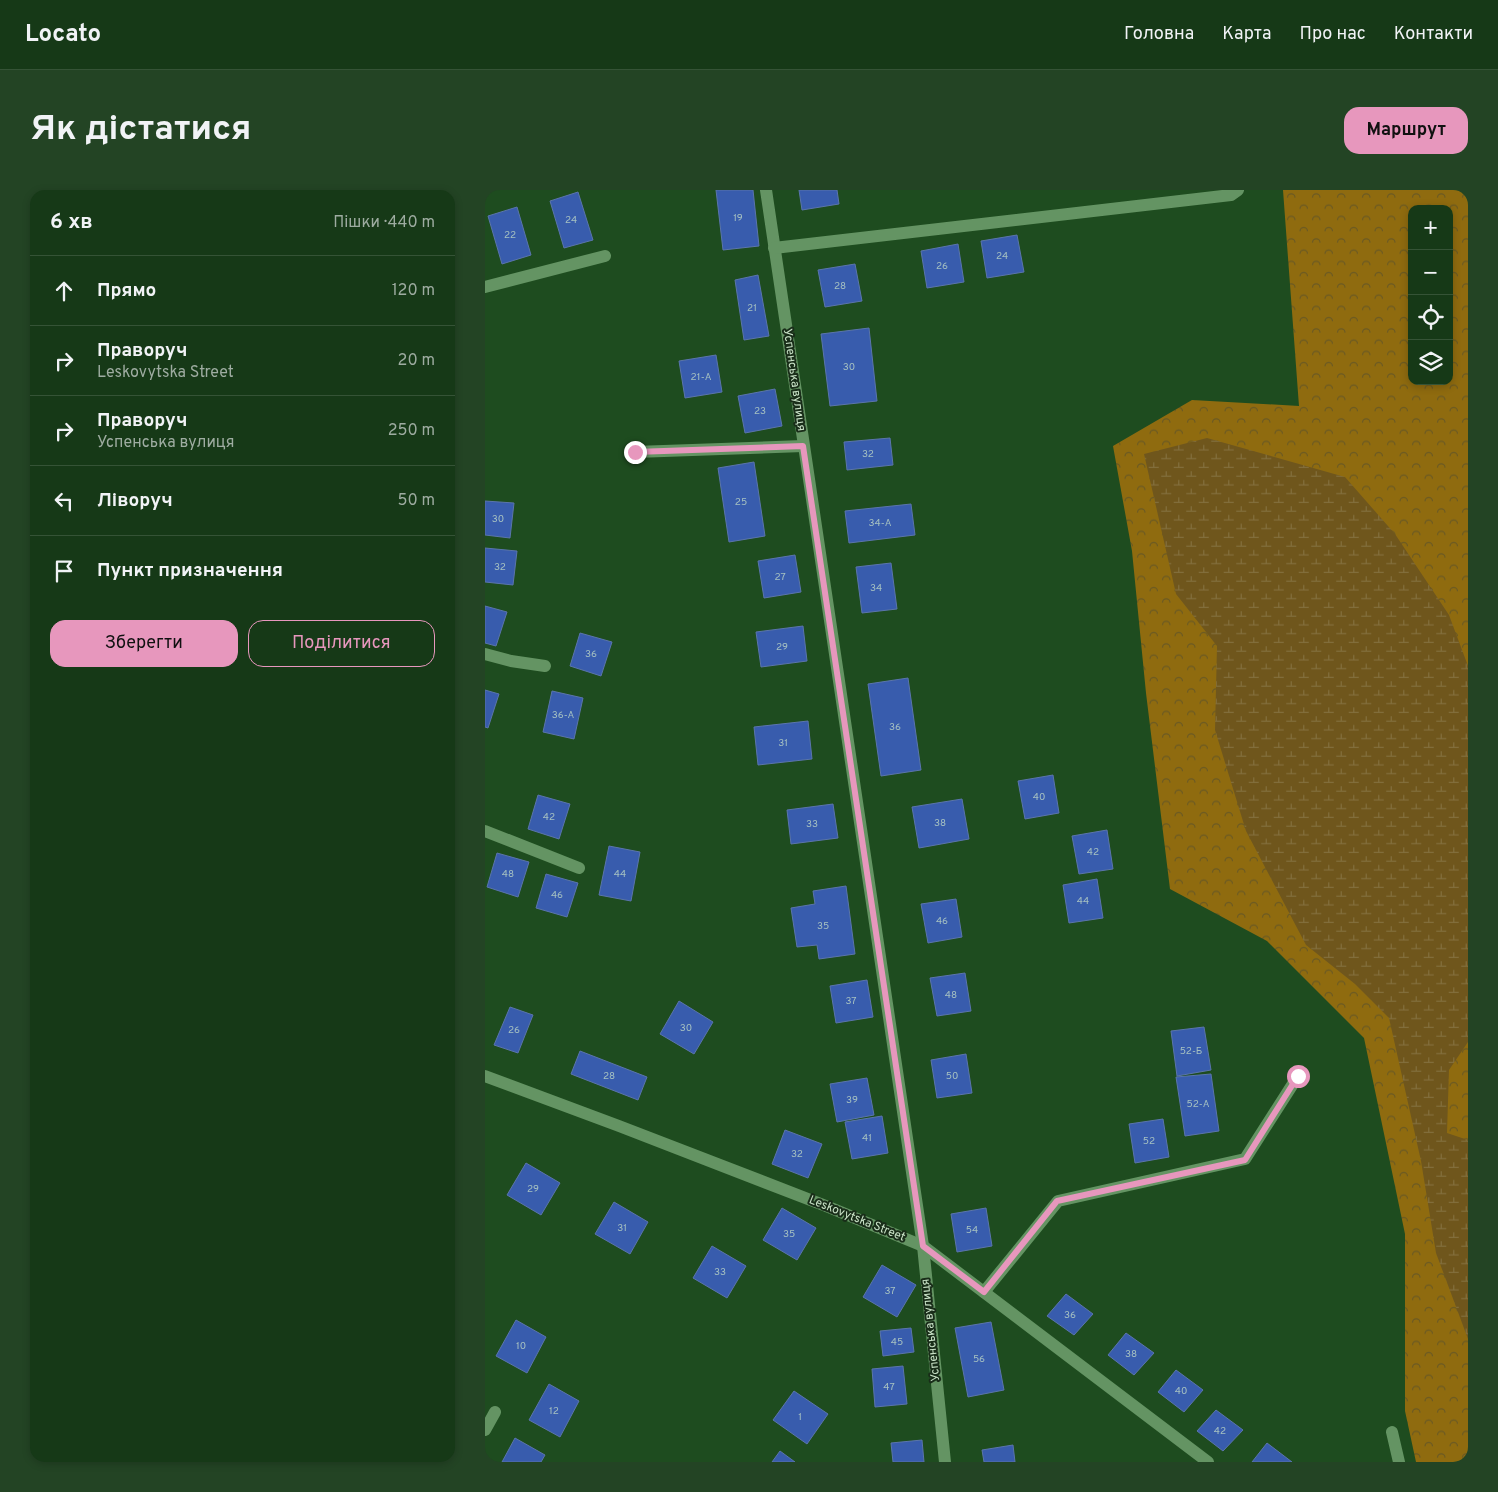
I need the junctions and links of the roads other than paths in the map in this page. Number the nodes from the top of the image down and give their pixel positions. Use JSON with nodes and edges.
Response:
{"nodes":[{"id":1,"x":766,"y":190,"type":"edge"},
{"id":2,"x":1238,"y":190,"type":"edge"},
{"id":3,"x":774,"y":248,"type":"junction"},
{"id":4,"x":605,"y":256,"type":"dead end"},
{"id":5,"x":485,"y":287,"type":"edge"},
{"id":6,"x":803,"y":446,"type":"junction"},
{"id":7,"x":635,"y":452,"type":"dead end"},
{"id":8,"x":485,"y":654,"type":"edge"},
{"id":9,"x":545,"y":666,"type":"dead end"},
{"id":10,"x":485,"y":831,"type":"edge"},
{"id":11,"x":579,"y":868,"type":"dead end"},
{"id":12,"x":485,"y":1076,"type":"edge"},
{"id":13,"x":1298,"y":1076,"type":"dead end"},
{"id":14,"x":923,"y":1246,"type":"junction"},
{"id":15,"x":984,"y":1292,"type":"junction"},
{"id":16,"x":495,"y":1412,"type":"dead end"},
{"id":17,"x":485,"y":1430,"type":"edge"},
{"id":18,"x":1392,"y":1432,"type":"dead end"},
{"id":19,"x":945,"y":1462,"type":"edge"},
{"id":20,"x":1208,"y":1462,"type":"edge"},
{"id":21,"x":1399,"y":1462,"type":"edge"}],
"edges":[{"from":1,"to":3,"type":"street","name":"Успенська вулиця"},
{"from":2,"to":3,"type":"street"},
{"from":3,"to":6,"type":"street","name":"Успенська вулиця"},
{"from":4,"to":5,"type":"street"},
{"from":6,"to":7,"type":"street"},
{"from":6,"to":14,"type":"street","name":"Успенська вулиця"},
{"from":8,"to":9,"type":"street"},
{"from":10,"to":11,"type":"street"},
{"from":12,"to":14,"type":"street","name":"Leskovytska Street"},
{"from":13,"to":15,"type":"street"},
{"from":14,"to":15,"type":"street","name":"Leskovytska Street"},
{"from":14,"to":19,"type":"street","name":"Успенська вулиця"},
{"from":15,"to":20,"type":"street","name":"Leskovytska Street"},
{"from":16,"to":17,"type":"street"},
{"from":18,"to":21,"type":"street"}]}
